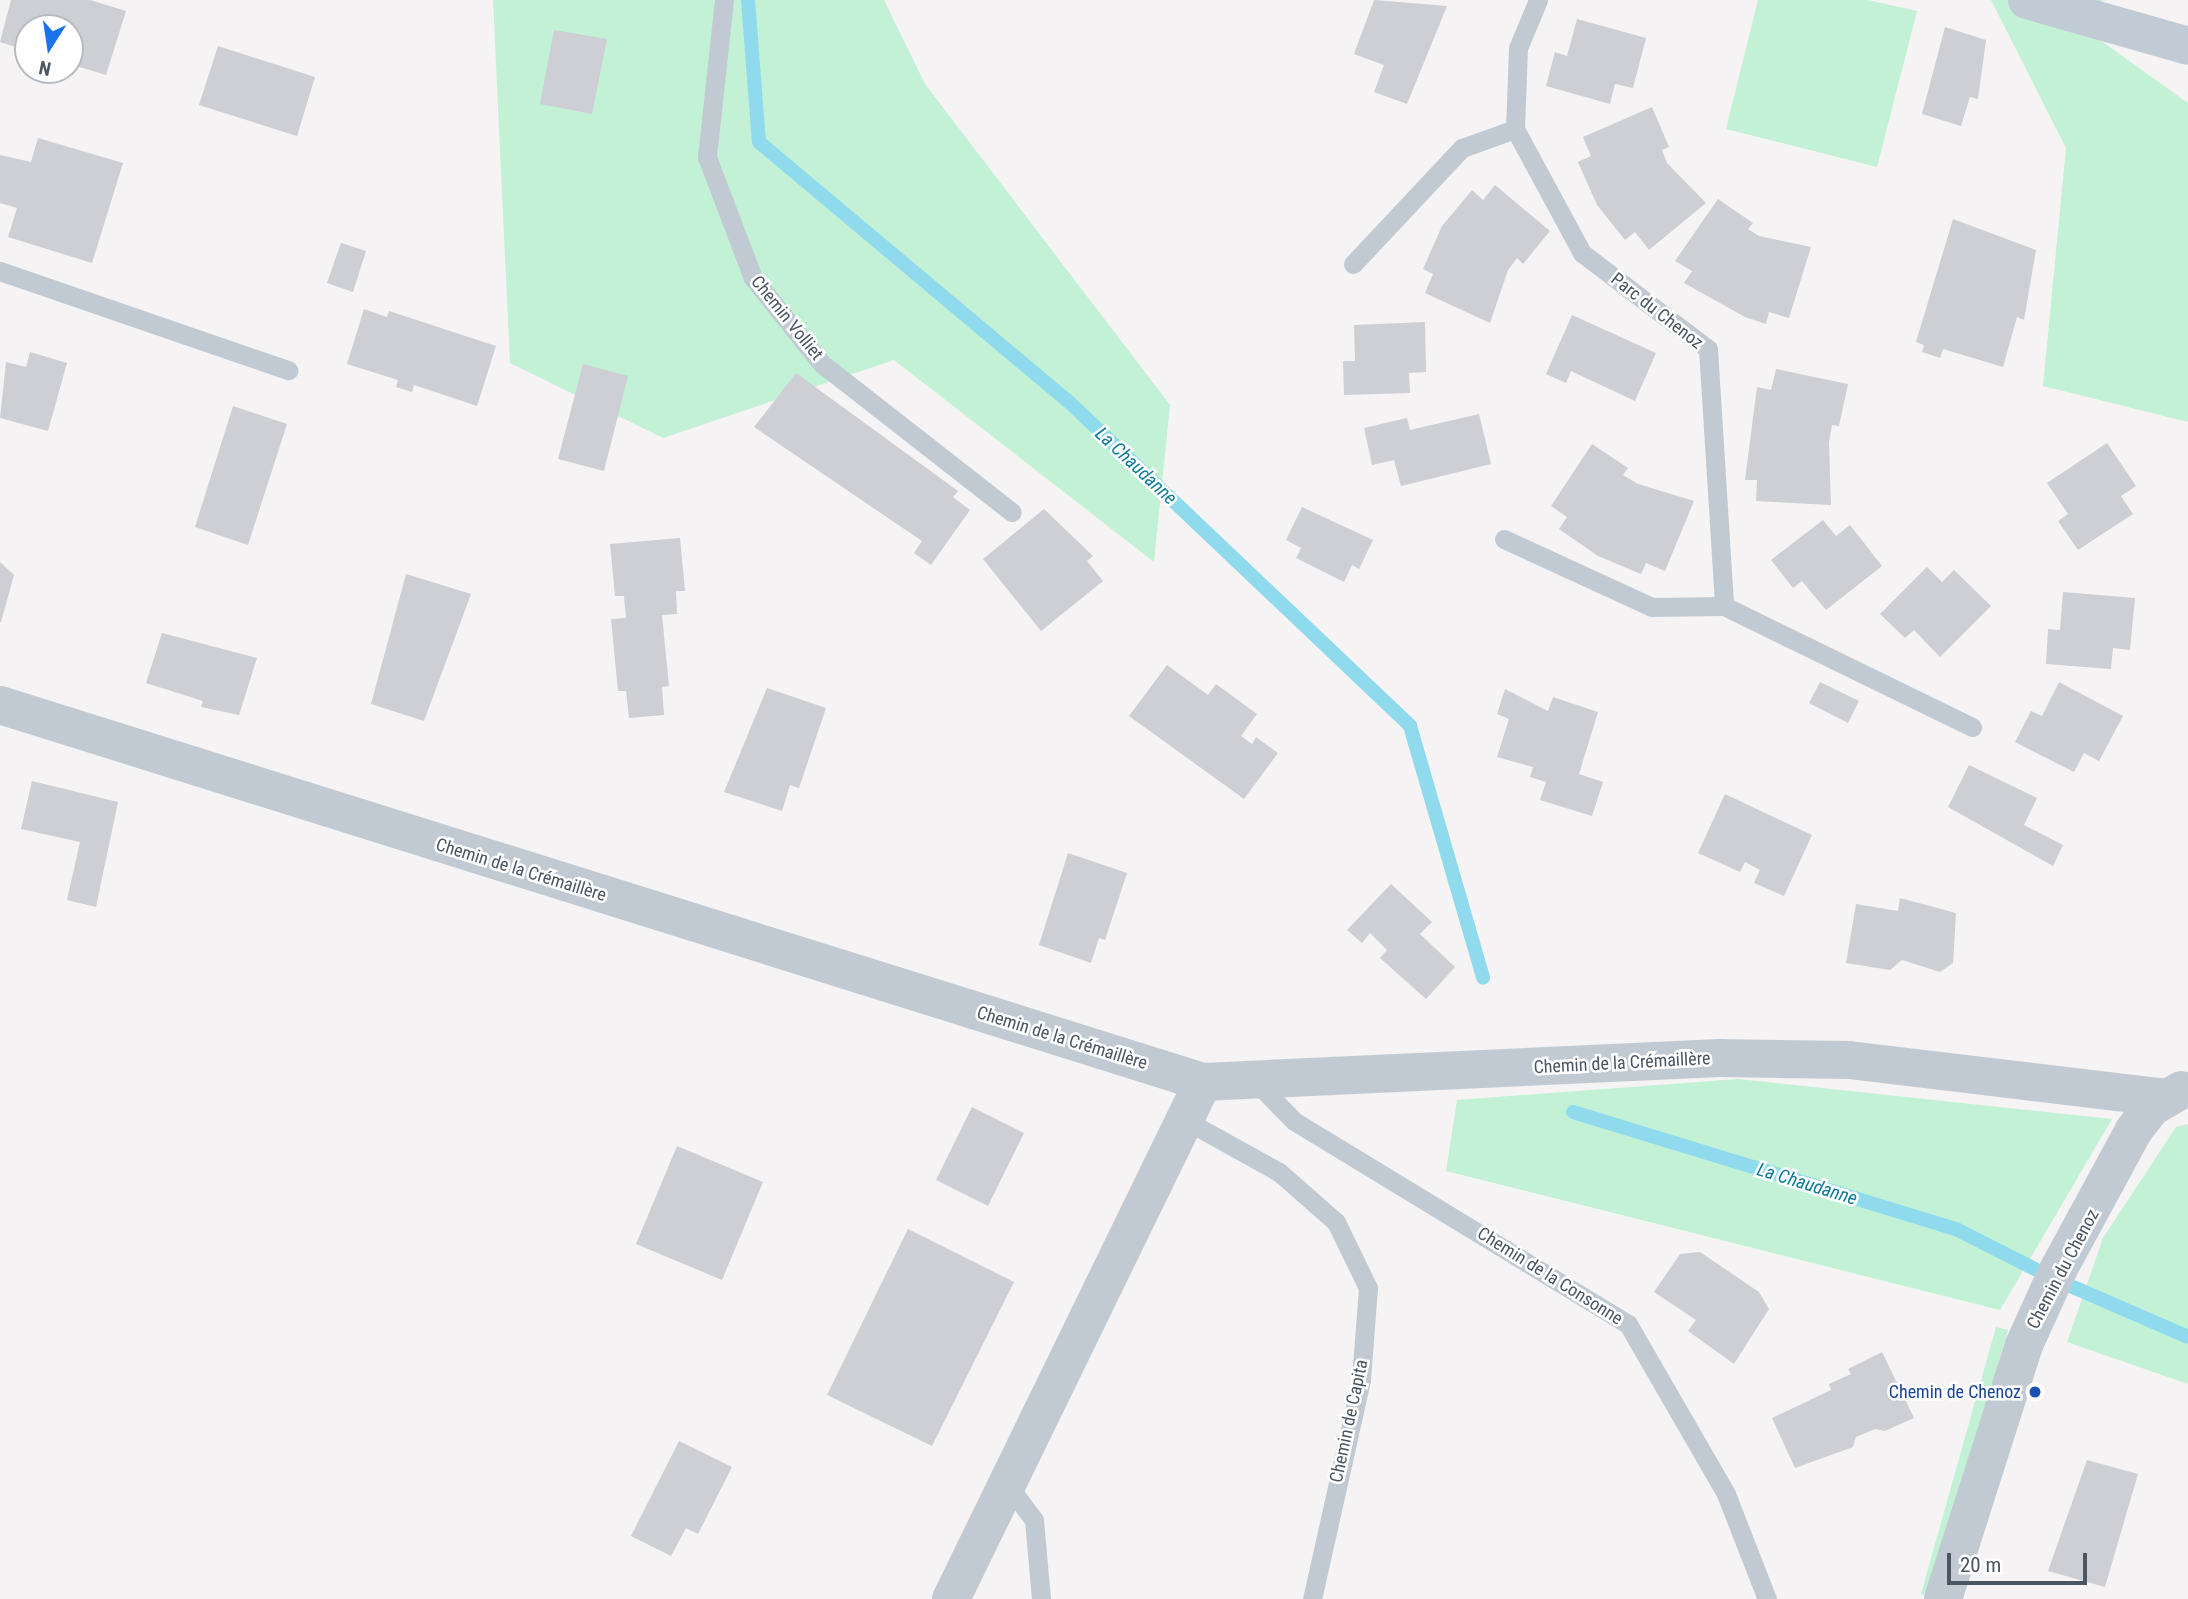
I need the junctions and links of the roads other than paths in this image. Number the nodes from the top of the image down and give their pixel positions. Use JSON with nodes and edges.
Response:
{"nodes":[{"id":1,"x":724,"y":0,"type":"edge"},
{"id":2,"x":1538,"y":0,"type":"edge"},
{"id":3,"x":2027,"y":0,"type":"edge"},
{"id":4,"x":2188,"y":46,"type":"edge"},
{"id":5,"x":1515,"y":129,"type":"junction"},
{"id":6,"x":1353,"y":264,"type":"dead end"},
{"id":7,"x":0,"y":271,"type":"edge"},
{"id":8,"x":288,"y":370,"type":"dead end"},
{"id":9,"x":1012,"y":512,"type":"dead end"},
{"id":10,"x":1504,"y":539,"type":"dead end"},
{"id":11,"x":1724,"y":606,"type":"junction"},
{"id":12,"x":0,"y":705,"type":"edge"},
{"id":13,"x":1972,"y":727,"type":"dead end"},
{"id":14,"x":1253,"y":1078,"type":"junction"},
{"id":15,"x":1203,"y":1082,"type":"junction"},
{"id":16,"x":2159,"y":1096,"type":"edge"},
{"id":17,"x":1185,"y":1120,"type":"junction"},
{"id":18,"x":1007,"y":1484,"type":"junction"},
{"id":19,"x":951,"y":1599,"type":"edge"},
{"id":20,"x":1041,"y":1599,"type":"edge"},
{"id":21,"x":1312,"y":1599,"type":"edge"},
{"id":22,"x":1768,"y":1599,"type":"edge"},
{"id":23,"x":1943,"y":1599,"type":"edge"}],
"edges":[{"from":1,"to":9,"type":"lane","name":"Chemin Volliet"},
{"from":2,"to":5,"type":"lane"},
{"from":3,"to":4,"type":"main road"},
{"from":5,"to":6,"type":"lane"},
{"from":5,"to":11,"type":"lane","name":"Parc du Chenoz"},
{"from":7,"to":8,"type":"lane"},
{"from":10,"to":11,"type":"lane"},
{"from":11,"to":13,"type":"lane"},
{"from":12,"to":15,"type":"street","name":"Chemin de la Crémaillère"},
{"from":14,"to":15,"type":"street","name":"Chemin de la Crémaillère"},
{"from":14,"to":16,"type":"street","name":"Chemin de la Crémaillère"},
{"from":14,"to":22,"type":"lane","name":"Chemin de la Consonne"},
{"from":15,"to":17,"type":"street"},
{"from":16,"to":23,"type":"street","name":"Chemin du Chenoz"},
{"from":17,"to":18,"type":"street"},
{"from":17,"to":21,"type":"lane","name":"Chemin de Capita"},
{"from":18,"to":19,"type":"street"},
{"from":18,"to":20,"type":"lane"}]}
